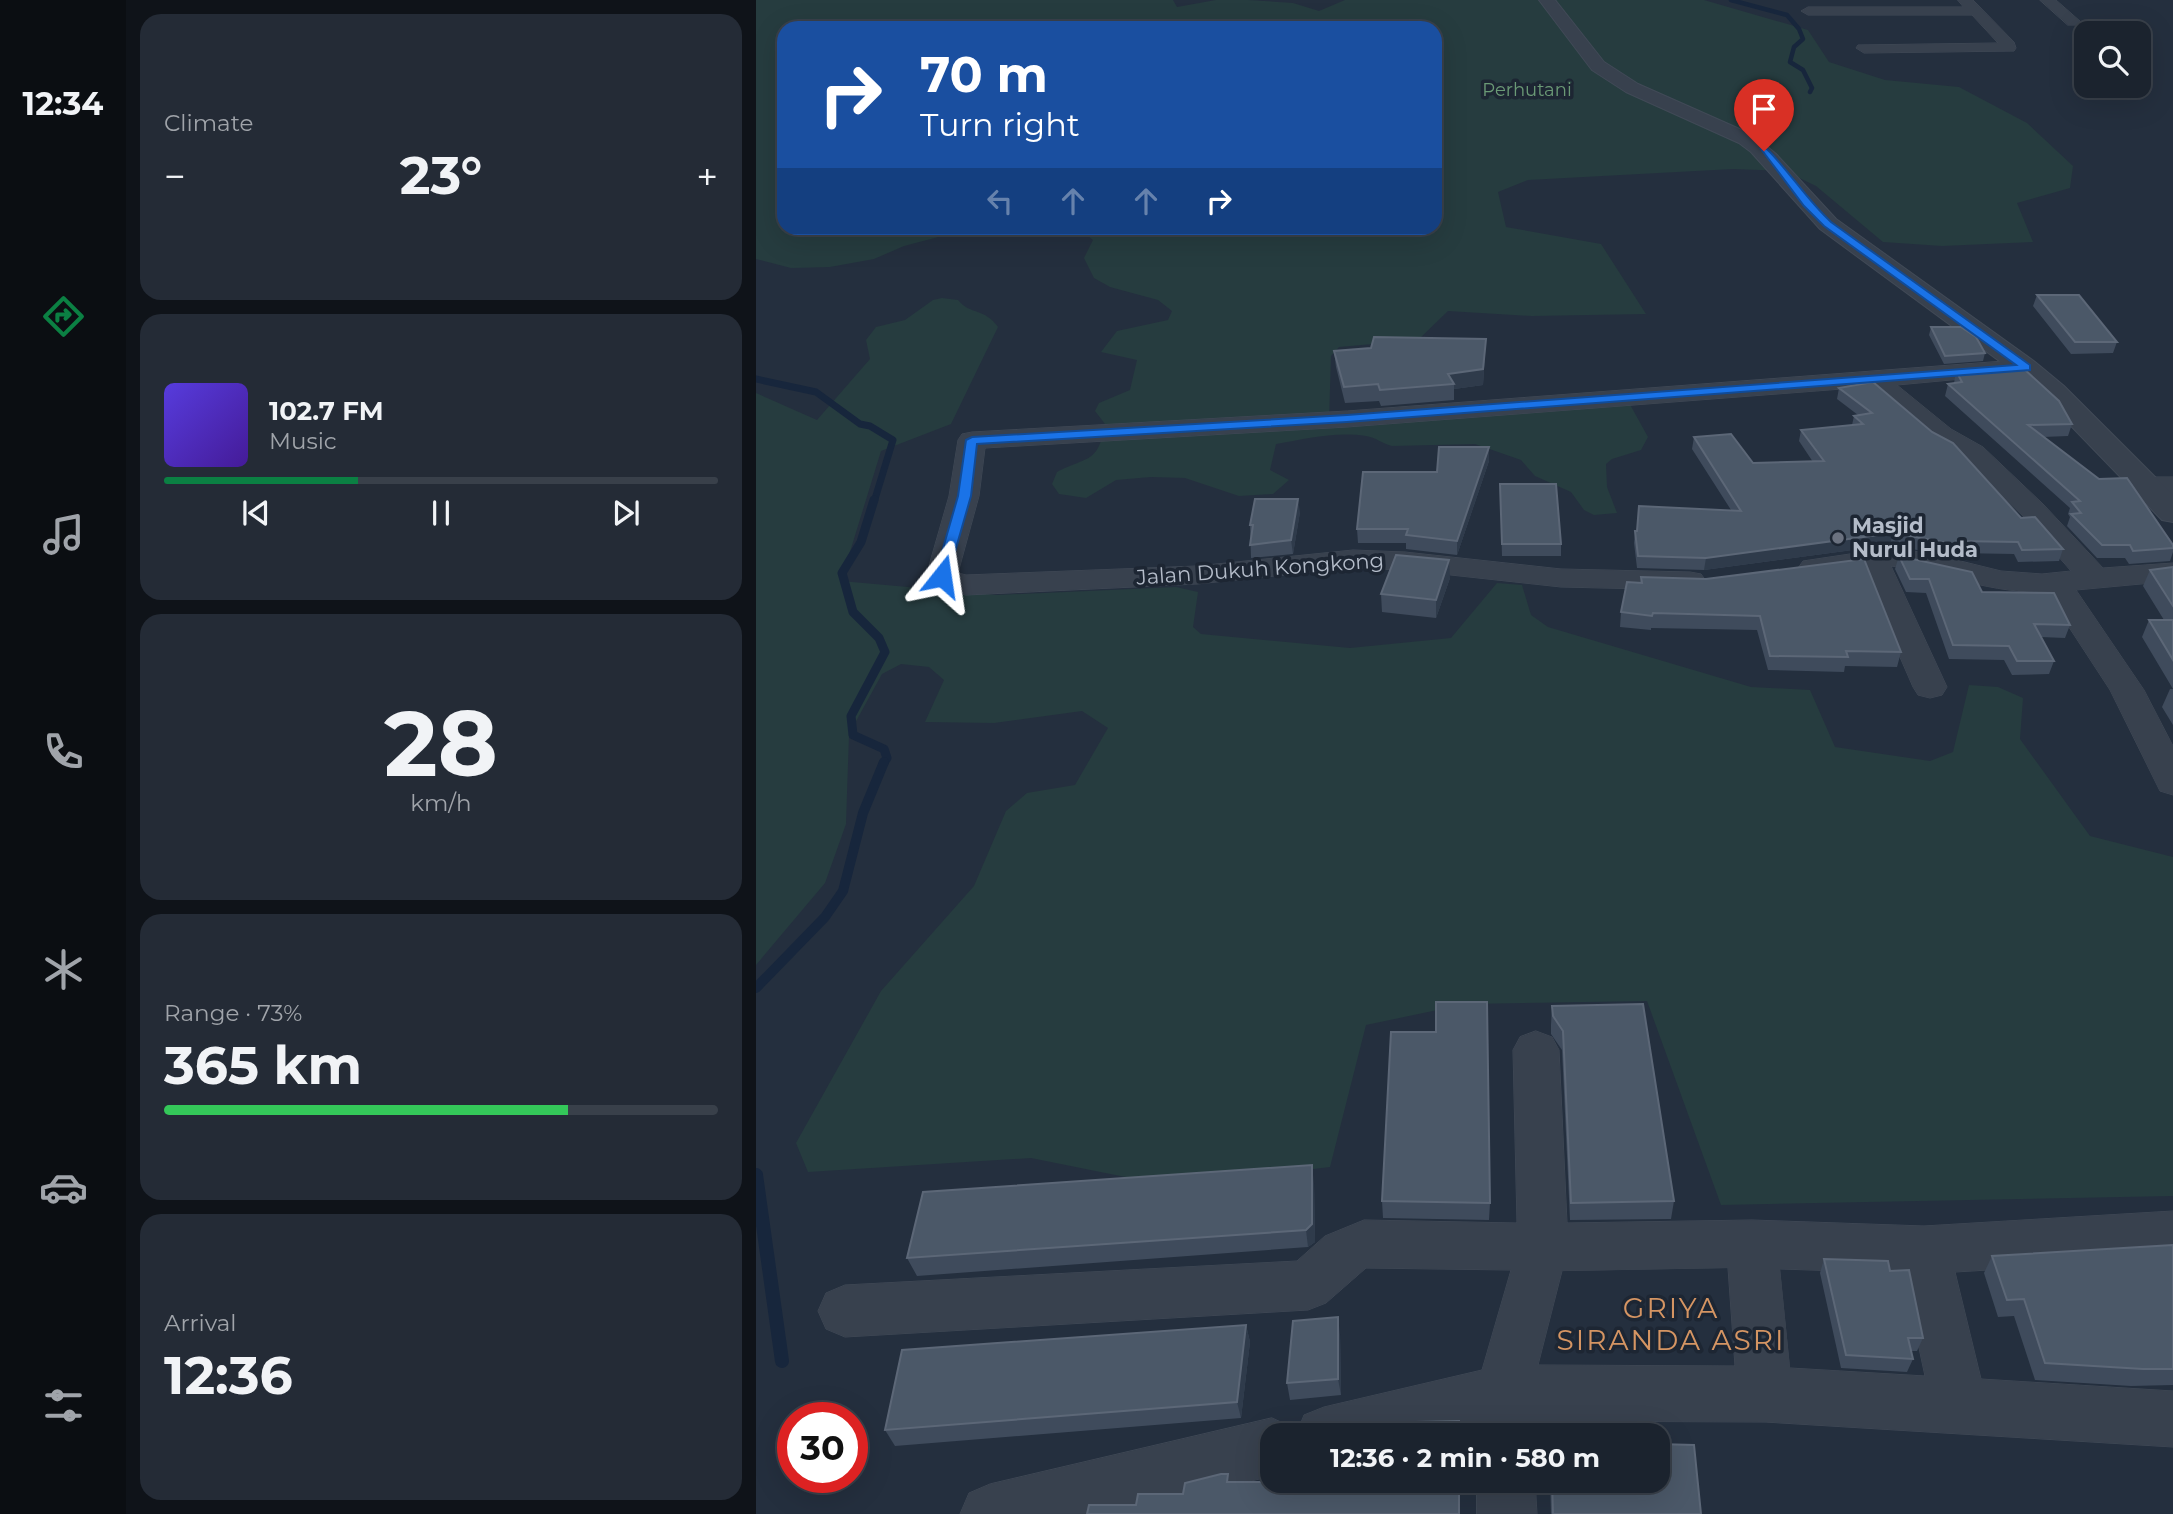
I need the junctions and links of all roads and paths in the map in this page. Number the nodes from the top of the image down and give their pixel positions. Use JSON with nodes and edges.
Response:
{"nodes":[{"id":1,"x":1547,"y":0,"type":"edge"},
{"id":2,"x":2047,"y":0,"type":"edge"},
{"id":3,"x":2068,"y":0,"type":"edge"},
{"id":4,"x":1970,"y":5,"type":"edge"},
{"id":5,"x":1808,"y":11,"type":"dead end"},
{"id":6,"x":2089,"y":18,"type":"dead end"},
{"id":7,"x":2073,"y":23,"type":"dead end"},
{"id":8,"x":1864,"y":48,"type":"dead end"},
{"id":9,"x":2026,"y":368,"type":"junction"},
{"id":10,"x":1875,"y":380,"type":"junction"},
{"id":11,"x":2160,"y":486,"type":"edge"},
{"id":12,"x":2173,"y":513,"type":"edge"},
{"id":13,"x":1873,"y":560,"type":"junction"},
{"id":14,"x":1782,"y":572,"type":"edge"},
{"id":15,"x":2173,"y":572,"type":"edge"},
{"id":16,"x":1717,"y":580,"type":"edge"},
{"id":17,"x":2096,"y":580,"type":"junction"},
{"id":18,"x":2056,"y":583,"type":"junction"},
{"id":19,"x":1930,"y":687,"type":"dead end"},
{"id":20,"x":2173,"y":782,"type":"edge"},
{"id":21,"x":1536,"y":1050,"type":"dead end"},
{"id":22,"x":2173,"y":1235,"type":"edge"},
{"id":23,"x":1752,"y":1244,"type":"junction"},
{"id":24,"x":1543,"y":1247,"type":"junction"},
{"id":25,"x":1924,"y":1250,"type":"junction"},
{"id":26,"x":845,"y":1311,"type":"dead end"},
{"id":27,"x":1765,"y":1394,"type":"junction"},
{"id":28,"x":1959,"y":1404,"type":"junction"},
{"id":29,"x":1504,"y":1414,"type":"edge"},
{"id":30,"x":2173,"y":1419,"type":"edge"},
{"id":31,"x":1427,"y":1423,"type":"edge"},
{"id":32,"x":1260,"y":1450,"type":"edge"},
{"id":33,"x":1506,"y":1493,"type":"edge"},
{"id":34,"x":990,"y":1514,"type":"edge"},
{"id":35,"x":1507,"y":1514,"type":"edge"}],
"edges":[{"from":1,"to":9,"type":"street"},
{"from":2,"to":7,"type":"street"},
{"from":3,"to":6,"type":"street"},
{"from":4,"to":5,"type":"street"},
{"from":4,"to":8,"type":"street"},
{"from":9,"to":10,"type":"street"},
{"from":9,"to":11,"type":"street"},
{"from":10,"to":16,"type":"street","name":"Jalan Dukuh Kongkong"},
{"from":10,"to":17,"type":"street"},
{"from":11,"to":12,"type":"street"},
{"from":13,"to":14,"type":"street"},
{"from":13,"to":18,"type":"street"},
{"from":13,"to":19,"type":"street"},
{"from":15,"to":17,"type":"street"},
{"from":17,"to":18,"type":"street"},
{"from":18,"to":20,"type":"street"},
{"from":21,"to":24,"type":"street"},
{"from":22,"to":25,"type":"street"},
{"from":23,"to":24,"type":"street"},
{"from":23,"to":25,"type":"street"},
{"from":23,"to":27,"type":"street"},
{"from":24,"to":26,"type":"street"},
{"from":24,"to":29,"type":"street"},
{"from":25,"to":28,"type":"street"},
{"from":27,"to":28,"type":"street"},
{"from":27,"to":29,"type":"street"},
{"from":28,"to":30,"type":"street"},
{"from":29,"to":31,"type":"street"},
{"from":32,"to":34,"type":"street"},
{"from":33,"to":35,"type":"street"}]}
